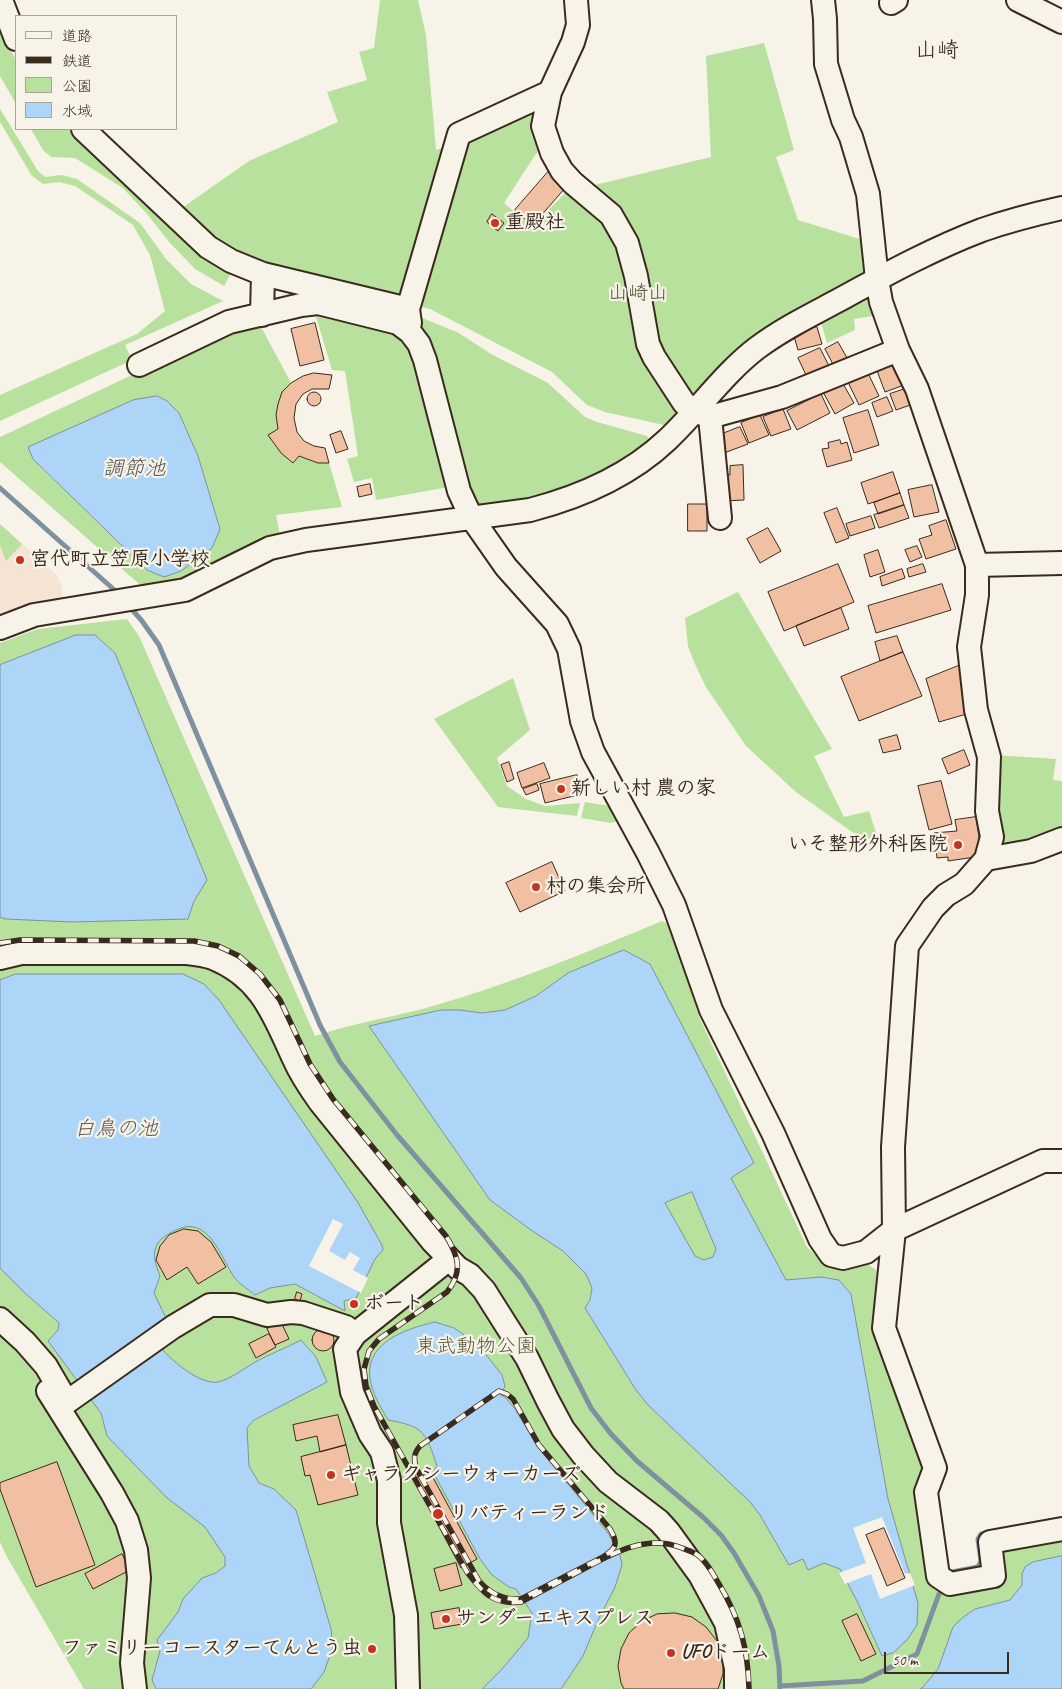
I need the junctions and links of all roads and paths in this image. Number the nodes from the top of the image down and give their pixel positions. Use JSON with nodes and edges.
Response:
{"nodes":[{"id":1,"x":1,"y":0,"type":"edge"},
{"id":2,"x":576,"y":0,"type":"edge"},
{"id":3,"x":823,"y":0,"type":"edge"},
{"id":4,"x":1018,"y":0,"type":"edge"},
{"id":5,"x":1056,"y":13,"type":"edge"},
{"id":6,"x":15,"y":36,"type":"edge"},
{"id":7,"x":550,"y":92,"type":"junction"},
{"id":8,"x":84,"y":130,"type":"edge"},
{"id":9,"x":1062,"y":208,"type":"edge"},
{"id":10,"x":263,"y":274,"type":"junction"},
{"id":11,"x":876,"y":279,"type":"junction"},
{"id":12,"x":408,"y":309,"type":"junction"},
{"id":13,"x":262,"y":315,"type":"junction"},
{"id":14,"x":410,"y":332,"type":"junction"},
{"id":15,"x":898,"y":350,"type":"junction"},
{"id":16,"x":139,"y":365,"type":"dead end"},
{"id":17,"x":702,"y":414,"type":"junction"},
{"id":18,"x":471,"y":517,"type":"junction"},
{"id":19,"x":720,"y":518,"type":"dead end"},
{"id":20,"x":1062,"y":563,"type":"edge"},
{"id":21,"x":977,"y":564,"type":"junction"},
{"id":22,"x":0,"y":628,"type":"edge"},
{"id":23,"x":1062,"y":839,"type":"edge"},
{"id":24,"x":986,"y":859,"type":"junction"},
{"id":25,"x":0,"y":958,"type":"edge"},
{"id":26,"x":1062,"y":1161,"type":"edge"},
{"id":27,"x":894,"y":1230,"type":"junction"},
{"id":28,"x":449,"y":1259,"type":"junction"},
{"id":29,"x":0,"y":1319,"type":"edge"},
{"id":30,"x":355,"y":1334,"type":"junction"},
{"id":31,"x":0,"y":1335,"type":"edge"},
{"id":32,"x":1062,"y":1529,"type":"edge"},
{"id":33,"x":135,"y":1689,"type":"edge"},
{"id":34,"x":408,"y":1689,"type":"edge"},
{"id":35,"x":736,"y":1689,"type":"edge"}],
"edges":[{"from":1,"to":6,"type":"street"},
{"from":2,"to":7,"type":"street"},
{"from":3,"to":11,"type":"street"},
{"from":4,"to":5,"type":"street"},
{"from":7,"to":12,"type":"street"},
{"from":7,"to":17,"type":"street"},
{"from":8,"to":10,"type":"street"},
{"from":9,"to":11,"type":"street"},
{"from":10,"to":12,"type":"street"},
{"from":10,"to":13,"type":"street"},
{"from":11,"to":15,"type":"street"},
{"from":11,"to":17,"type":"street"},
{"from":12,"to":14,"type":"street"},
{"from":13,"to":14,"type":"street"},
{"from":13,"to":16,"type":"street"},
{"from":14,"to":18,"type":"street"},
{"from":15,"to":17,"type":"street"},
{"from":15,"to":21,"type":"street"},
{"from":17,"to":18,"type":"street"},
{"from":17,"to":19,"type":"street"},
{"from":18,"to":22,"type":"street"},
{"from":18,"to":27,"type":"street"},
{"from":20,"to":21,"type":"street"},
{"from":21,"to":24,"type":"street"},
{"from":23,"to":24,"type":"street"},
{"from":24,"to":27,"type":"street"},
{"from":25,"to":28,"type":"street"},
{"from":26,"to":27,"type":"street"},
{"from":27,"to":32,"type":"street"},
{"from":28,"to":30,"type":"street"},
{"from":28,"to":35,"type":"street"},
{"from":29,"to":30,"type":"street"},
{"from":30,"to":34,"type":"street"},
{"from":31,"to":33,"type":"street"}]}
